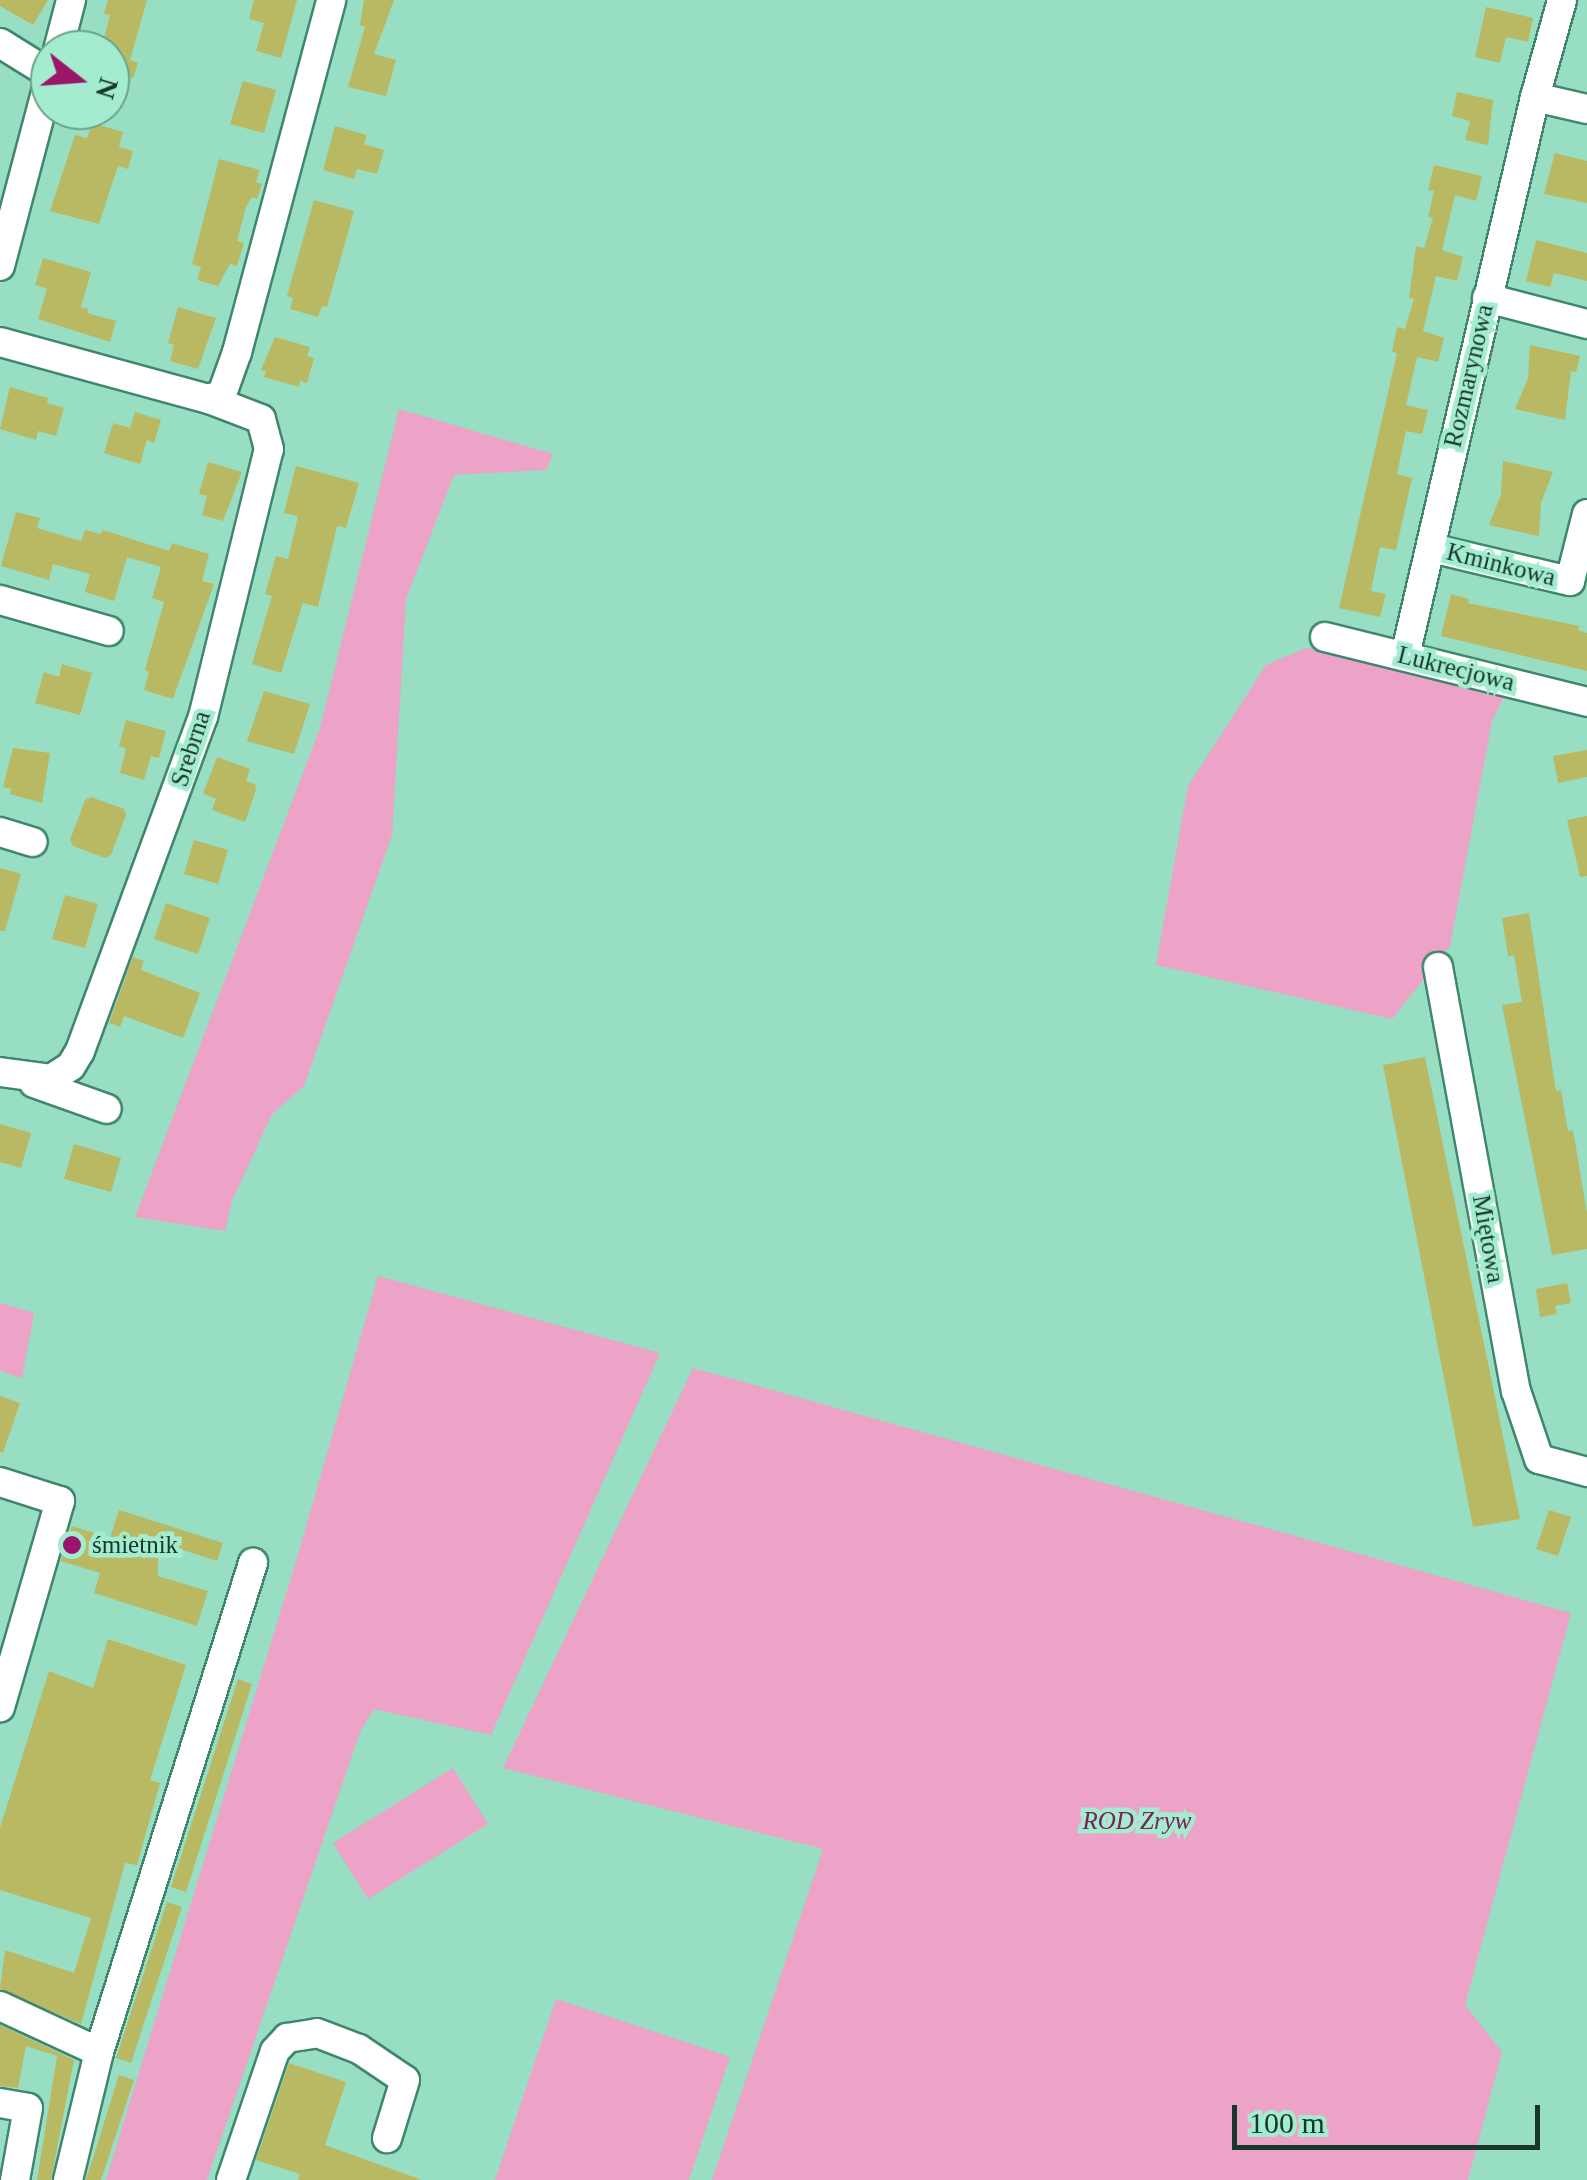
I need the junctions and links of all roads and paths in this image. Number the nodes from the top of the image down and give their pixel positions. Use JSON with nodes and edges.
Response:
{"nodes":[{"id":1,"x":72,"y":0,"type":"edge"},
{"id":2,"x":331,"y":0,"type":"edge"},
{"id":3,"x":1562,"y":0,"type":"edge"},
{"id":4,"x":64,"y":30,"type":"edge"},
{"id":5,"x":0,"y":43,"type":"edge"},
{"id":6,"x":30,"y":63,"type":"edge"},
{"id":7,"x":1534,"y":97,"type":"junction"},
{"id":8,"x":1587,"y":110,"type":"edge"},
{"id":9,"x":36,"y":130,"type":"edge"},
{"id":10,"x":0,"y":266,"type":"edge"},
{"id":11,"x":1487,"y":298,"type":"junction"},
{"id":12,"x":1587,"y":324,"type":"edge"},
{"id":13,"x":0,"y":342,"type":"edge"},
{"id":14,"x":210,"y":399,"type":"junction"},
{"id":15,"x":1587,"y":514,"type":"edge"},
{"id":16,"x":1431,"y":548,"type":"junction"},
{"id":17,"x":1579,"y":584,"type":"edge"},
{"id":18,"x":0,"y":600,"type":"edge"},
{"id":19,"x":109,"y":631,"type":"dead end"},
{"id":20,"x":1325,"y":636,"type":"dead end"},
{"id":21,"x":1406,"y":656,"type":"junction"},
{"id":22,"x":1587,"y":702,"type":"edge"},
{"id":23,"x":0,"y":832,"type":"edge"},
{"id":24,"x":32,"y":842,"type":"dead end"},
{"id":25,"x":1438,"y":967,"type":"dead end"},
{"id":26,"x":9,"y":1074,"type":"edge"},
{"id":27,"x":108,"y":1109,"type":"dead end"},
{"id":28,"x":1587,"y":1472,"type":"edge"},
{"id":29,"x":0,"y":1482,"type":"edge"},
{"id":30,"x":253,"y":1563,"type":"dead end"},
{"id":31,"x":0,"y":1706,"type":"edge"},
{"id":32,"x":0,"y":2006,"type":"edge"},
{"id":33,"x":99,"y":2052,"type":"junction"},
{"id":34,"x":0,"y":2103,"type":"edge"},
{"id":35,"x":387,"y":2138,"type":"dead end"},
{"id":36,"x":16,"y":2180,"type":"edge"},
{"id":37,"x":68,"y":2180,"type":"edge"},
{"id":38,"x":231,"y":2180,"type":"edge"}],
"edges":[{"from":1,"to":4,"type":"street"},
{"from":2,"to":14,"type":"street"},
{"from":3,"to":7,"type":"street","name":"Rozmarynowa"},
{"from":5,"to":6,"type":"street"},
{"from":7,"to":8,"type":"street"},
{"from":7,"to":11,"type":"street","name":"Rozmarynowa"},
{"from":9,"to":10,"type":"street"},
{"from":11,"to":12,"type":"street"},
{"from":11,"to":16,"type":"street","name":"Rozmarynowa"},
{"from":13,"to":14,"type":"street","name":"Srebrna"},
{"from":14,"to":26,"type":"street","name":"Srebrna"},
{"from":15,"to":17,"type":"street","name":"Kminkowa"},
{"from":16,"to":17,"type":"street","name":"Kminkowa"},
{"from":16,"to":21,"type":"street","name":"Rozmarynowa"},
{"from":18,"to":19,"type":"street"},
{"from":20,"to":21,"type":"street","name":"Lukrecjowa"},
{"from":21,"to":22,"type":"street","name":"Lukrecjowa"},
{"from":23,"to":24,"type":"street"},
{"from":25,"to":28,"type":"street","name":"Miętowa"},
{"from":26,"to":27,"type":"street","name":"Srebrna"},
{"from":29,"to":31,"type":"street"},
{"from":30,"to":33,"type":"street"},
{"from":32,"to":33,"type":"street"},
{"from":33,"to":37,"type":"street"},
{"from":34,"to":36,"type":"street"},
{"from":35,"to":38,"type":"street"}]}
